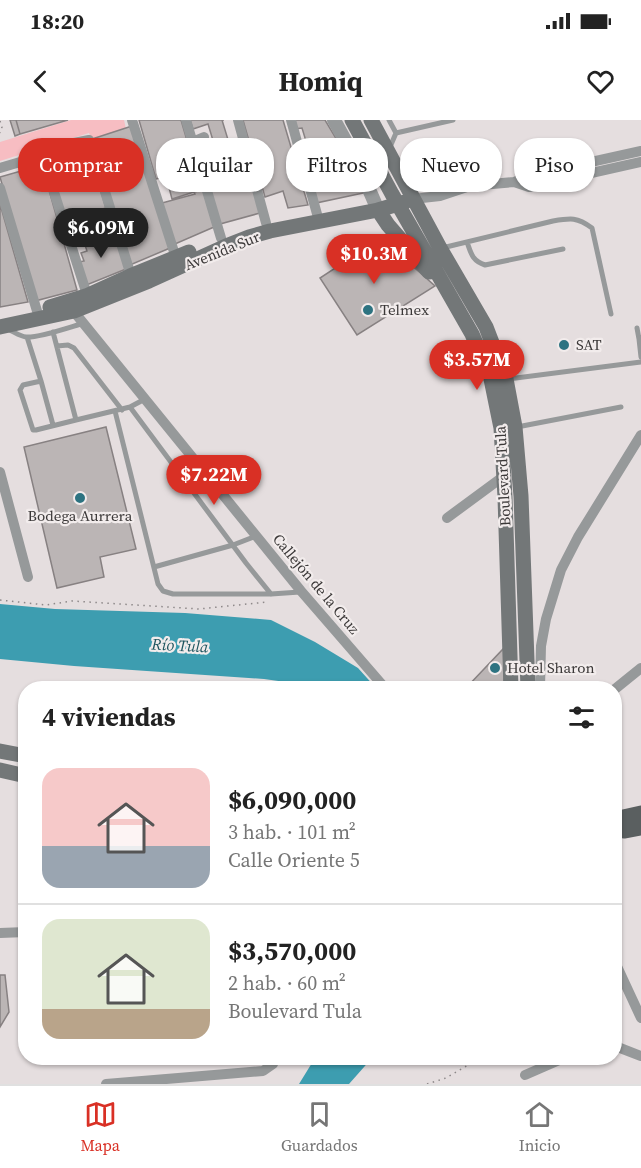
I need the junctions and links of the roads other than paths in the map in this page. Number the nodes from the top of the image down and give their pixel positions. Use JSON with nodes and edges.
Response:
{"nodes":[{"id":1,"x":132,"y":120,"type":"edge"},
{"id":2,"x":186,"y":120,"type":"edge"},
{"id":3,"x":291,"y":120,"type":"edge"},
{"id":4,"x":334,"y":120,"type":"edge"},
{"id":5,"x":352,"y":120,"type":"edge"},
{"id":6,"x":371,"y":120,"type":"edge"},
{"id":7,"x":389,"y":120,"type":"edge"},
{"id":8,"x":453,"y":120,"type":"edge"},
{"id":9,"x":236,"y":125,"type":"edge"},
{"id":10,"x":396,"y":132,"type":"junction"},
{"id":11,"x":191,"y":138,"type":"edge"},
{"id":12,"x":296,"y":138,"type":"edge"},
{"id":13,"x":381,"y":138,"type":"edge"},
{"id":14,"x":641,"y":151,"type":"edge"},
{"id":15,"x":388,"y":152,"type":"joint"},
{"id":16,"x":595,"y":161,"type":"edge"},
{"id":17,"x":641,"y":162,"type":"edge"},
{"id":18,"x":0,"y":168,"type":"edge"},
{"id":19,"x":595,"y":172,"type":"edge"},
{"id":20,"x":514,"y":182,"type":"edge"},
{"id":21,"x":0,"y":188,"type":"edge"},
{"id":22,"x":101,"y":192,"type":"edge"},
{"id":23,"x":165,"y":192,"type":"edge"},
{"id":24,"x":202,"y":192,"type":"edge"},
{"id":25,"x":311,"y":192,"type":"edge"},
{"id":26,"x":410,"y":193,"type":"junction"},
{"id":27,"x":156,"y":196,"type":"junction"},
{"id":28,"x":395,"y":200,"type":"junction"},
{"id":29,"x":376,"y":205,"type":"junction"},
{"id":30,"x":317,"y":214,"type":"junction"},
{"id":31,"x":266,"y":223,"type":"junction"},
{"id":32,"x":221,"y":238,"type":"junction"},
{"id":33,"x":467,"y":242,"type":"junction"},
{"id":34,"x":440,"y":248,"type":"junction"},
{"id":35,"x":563,"y":249,"type":"dead end"},
{"id":36,"x":176,"y":258,"type":"junction"},
{"id":37,"x":133,"y":282,"type":"junction"},
{"id":38,"x":442,"y":282,"type":"junction"},
{"id":39,"x":88,"y":300,"type":"junction"},
{"id":40,"x":37,"y":311,"type":"junction"},
{"id":41,"x":75,"y":312,"type":"junction"},
{"id":42,"x":611,"y":314,"type":"dead end"},
{"id":43,"x":1,"y":324,"type":"edge"},
{"id":44,"x":637,"y":328,"type":"dead end"},
{"id":45,"x":53,"y":332,"type":"junction"},
{"id":46,"x":27,"y":337,"type":"junction"},
{"id":47,"x":640,"y":338,"type":"edge"},
{"id":48,"x":57,"y":346,"type":"junction"},
{"id":49,"x":641,"y":357,"type":"edge"},
{"id":50,"x":641,"y":362,"type":"edge"},
{"id":51,"x":506,"y":379,"type":"junction"},
{"id":52,"x":41,"y":381,"type":"junction"},
{"id":53,"x":145,"y":399,"type":"junction"},
{"id":54,"x":130,"y":407,"type":"junction"},
{"id":55,"x":621,"y":407,"type":"dead end"},
{"id":56,"x":122,"y":410,"type":"junction"},
{"id":57,"x":115,"y":411,"type":"junction"},
{"id":58,"x":76,"y":420,"type":"junction"},
{"id":59,"x":53,"y":425,"type":"junction"},
{"id":60,"x":515,"y":427,"type":"junction"},
{"id":61,"x":641,"y":435,"type":"edge"},
{"id":62,"x":0,"y":472,"type":"edge"},
{"id":63,"x":504,"y":476,"type":"junction"},
{"id":64,"x":447,"y":518,"type":"dead end"},
{"id":65,"x":256,"y":536,"type":"junction"},
{"id":66,"x":232,"y":546,"type":"junction"},
{"id":67,"x":154,"y":567,"type":"junction"},
{"id":68,"x":28,"y":577,"type":"dead end"},
{"id":69,"x":301,"y":591,"type":"junction"},
{"id":70,"x":271,"y":594,"type":"junction"},
{"id":71,"x":533,"y":646,"type":"junction"},
{"id":72,"x":641,"y":668,"type":"edge"},
{"id":73,"x":379,"y":681,"type":"edge"},
{"id":74,"x":511,"y":681,"type":"edge"},
{"id":75,"x":529,"y":681,"type":"edge"},
{"id":76,"x":539,"y":681,"type":"edge"},
{"id":77,"x":622,"y":683,"type":"edge"},
{"id":78,"x":0,"y":779,"type":"edge"},
{"id":79,"x":18,"y":783,"type":"edge"},
{"id":80,"x":641,"y":813,"type":"edge"},
{"id":81,"x":641,"y":820,"type":"edge"},
{"id":82,"x":622,"y":822,"type":"edge"},
{"id":83,"x":622,"y":823,"type":"edge"},
{"id":84,"x":622,"y":825,"type":"edge"},
{"id":85,"x":622,"y":825,"type":"edge"},
{"id":86,"x":641,"y":828,"type":"edge"},
{"id":87,"x":641,"y":833,"type":"edge"},
{"id":88,"x":18,"y":932,"type":"edge"},
{"id":89,"x":0,"y":933,"type":"edge"},
{"id":90,"x":622,"y":977,"type":"edge"},
{"id":91,"x":641,"y":1018,"type":"edge"},
{"id":92,"x":622,"y":1049,"type":"edge"},
{"id":93,"x":641,"y":1056,"type":"edge"},
{"id":94,"x":270,"y":1065,"type":"edge"},
{"id":95,"x":548,"y":1065,"type":"edge"},
{"id":96,"x":525,"y":1075,"type":"dead end"},
{"id":97,"x":189,"y":1080,"type":"edge"},
{"id":98,"x":163,"y":1082,"type":"edge"},
{"id":99,"x":106,"y":1084,"type":"edge"}],
"edges":[{"from":1,"to":27,"type":"street"},
{"from":2,"to":11,"type":"street"},
{"from":3,"to":12,"type":"street"},
{"from":4,"to":29,"type":"street"},
{"from":5,"to":28,"type":"main road","name":"Boulevard Tula"},
{"from":6,"to":13,"type":"main road","name":"Boulevard Tula"},
{"from":7,"to":10,"type":"lane"},
{"from":8,"to":10,"type":"lane"},
{"from":9,"to":31,"type":"street"},
{"from":10,"to":15,"type":"lane"},
{"from":14,"to":16,"type":"street"},
{"from":15,"to":26,"type":"main road","name":"Boulevard Tula"},
{"from":17,"to":19,"type":"street"},
{"from":18,"to":39,"type":"street"},
{"from":20,"to":26,"type":"street"},
{"from":21,"to":40,"type":"street"},
{"from":22,"to":37,"type":"street"},
{"from":23,"to":27,"type":"street"},
{"from":24,"to":32,"type":"street"},
{"from":25,"to":30,"type":"street"},
{"from":26,"to":28,"type":"main road","name":"Avenida Sur"},
{"from":26,"to":34,"type":"main road","name":"Boulevard Tula"},
{"from":27,"to":36,"type":"street"},
{"from":28,"to":29,"type":"main road","name":"Avenida Sur"},
{"from":28,"to":38,"type":"main road","name":"Boulevard Tula"},
{"from":29,"to":30,"type":"main road","name":"Avenida Sur"},
{"from":29,"to":37,"type":"main road","name":"Avenida Sur"},
{"from":29,"to":38,"type":"main road"},
{"from":30,"to":31,"type":"main road","name":"Avenida Sur"},
{"from":31,"to":32,"type":"main road","name":"Avenida Sur"},
{"from":32,"to":36,"type":"main road","name":"Avenida Sur"},
{"from":33,"to":34,"type":"lane"},
{"from":33,"to":35,"type":"lane"},
{"from":33,"to":42,"type":"lane"},
{"from":34,"to":51,"type":"main road","name":"Boulevard Tula"},
{"from":36,"to":37,"type":"main road","name":"Avenida Sur"},
{"from":37,"to":39,"type":"main road","name":"Avenida Sur"},
{"from":38,"to":63,"type":"main road","name":"Boulevard Tula"},
{"from":39,"to":41,"type":"main road","name":"Avenida Sur"},
{"from":40,"to":41,"type":"main road","name":"Avenida Sur"},
{"from":40,"to":43,"type":"main road","name":"Avenida Sur"},
{"from":41,"to":43,"type":"main road","name":"Avenida Sur"},
{"from":41,"to":45,"type":"lane"},
{"from":41,"to":53,"type":"street","name":"Callejón de la Cruz"},
{"from":43,"to":46,"type":"lane"},
{"from":44,"to":47,"type":"lane"},
{"from":45,"to":46,"type":"lane"},
{"from":45,"to":48,"type":"lane"},
{"from":46,"to":52,"type":"lane"},
{"from":47,"to":49,"type":"lane"},
{"from":48,"to":56,"type":"lane"},
{"from":48,"to":58,"type":"lane"},
{"from":50,"to":51,"type":"lane"},
{"from":51,"to":60,"type":"main road","name":"Boulevard Tula"},
{"from":52,"to":59,"type":"lane"},
{"from":52,"to":59,"type":"lane"},
{"from":53,"to":54,"type":"lane"},
{"from":53,"to":65,"type":"street","name":"Callejón de la Cruz"},
{"from":54,"to":56,"type":"lane"},
{"from":54,"to":66,"type":"lane"},
{"from":55,"to":60,"type":"lane"},
{"from":56,"to":57,"type":"lane"},
{"from":57,"to":58,"type":"lane"},
{"from":57,"to":67,"type":"lane"},
{"from":58,"to":59,"type":"lane"},
{"from":60,"to":71,"type":"main road","name":"Boulevard Tula"},
{"from":61,"to":71,"type":"street"},
{"from":62,"to":68,"type":"street"},
{"from":63,"to":64,"type":"street"},
{"from":63,"to":74,"type":"main road","name":"Boulevard Tula"},
{"from":65,"to":66,"type":"lane"},
{"from":65,"to":69,"type":"street","name":"Callejón de la Cruz"},
{"from":66,"to":67,"type":"lane"},
{"from":66,"to":70,"type":"lane"},
{"from":67,"to":70,"type":"lane"},
{"from":69,"to":70,"type":"lane"},
{"from":69,"to":73,"type":"street","name":"Callejón de la Cruz"},
{"from":71,"to":75,"type":"main road","name":"Boulevard Tula"},
{"from":71,"to":76,"type":"street"},
{"from":72,"to":77,"type":"street"},
{"from":78,"to":79,"type":"main road"},
{"from":80,"to":82,"type":"main road"},
{"from":81,"to":83,"type":"main road"},
{"from":84,"to":86,"type":"main road"},
{"from":85,"to":87,"type":"main road"},
{"from":88,"to":89,"type":"street"},
{"from":90,"to":91,"type":"street"},
{"from":92,"to":93,"type":"street"},
{"from":94,"to":97,"type":"street"},
{"from":95,"to":96,"type":"street"},
{"from":97,"to":98,"type":"street"},
{"from":98,"to":99,"type":"street"}]}
